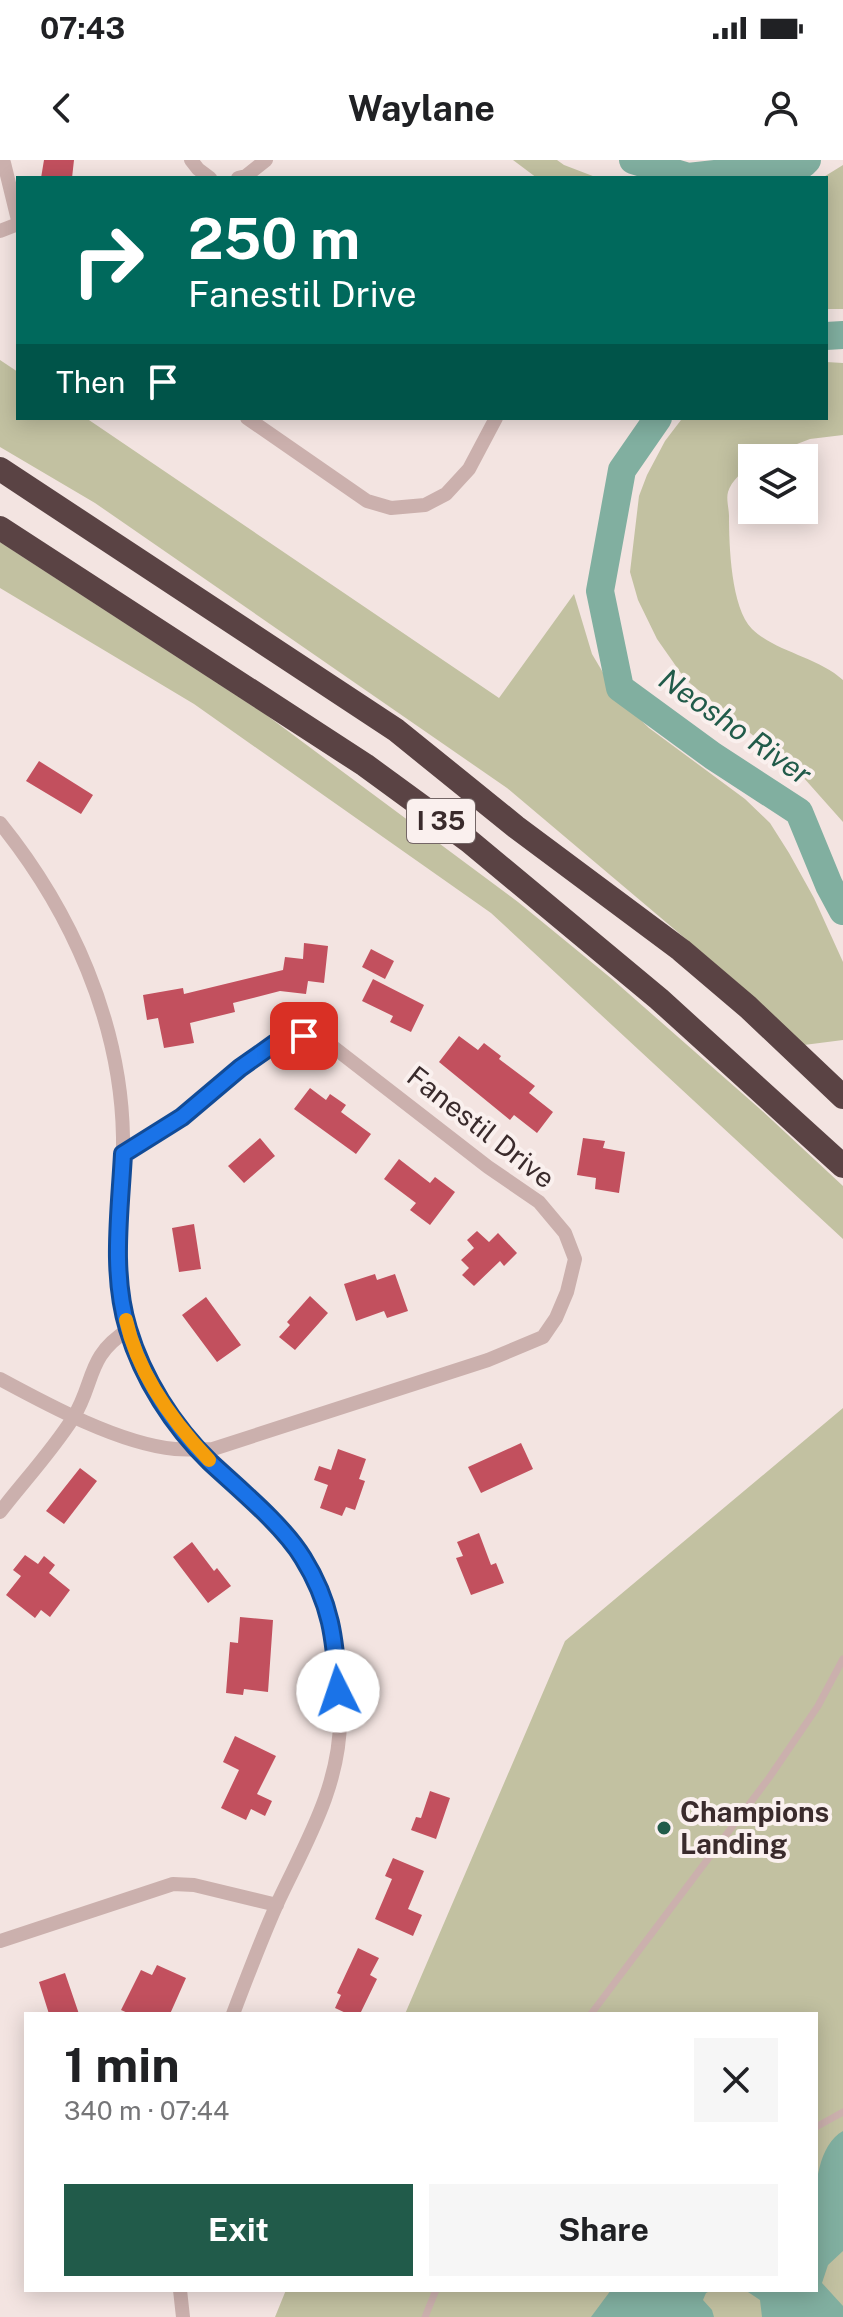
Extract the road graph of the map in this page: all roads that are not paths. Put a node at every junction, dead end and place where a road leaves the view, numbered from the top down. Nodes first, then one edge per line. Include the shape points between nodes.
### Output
1 (191, 160) edge
2 (266, 160) edge
3 (3, 162) edge
4 (208, 176) edge
5 (246, 176) edge
6 (16, 214) edge
7 (250, 420) edge
8 (494, 420) edge
9 (0, 469) edge
10 (0, 528) edge
11 (0, 823) edge
12 (843, 1097) edge
13 (123, 1154) junction
14 (843, 1166) edge
15 (128, 1330) junction
16 (0, 1379) edge
17 (74, 1416) junction
18 (199, 1449) junction
19 (0, 1512) edge
20 (843, 1659) edge
21 (277, 1905) junction
22 (0, 1941) edge
23 (234, 2012) edge
24 (593, 2012) edge
25 (843, 2112) edge
26 (818, 2126) edge
27 (180, 2292) edge
28 (435, 2292) edge
29 (183, 2317) edge
30 (425, 2317) edge

1 - 4 street
2 - 5 street
3 - 6 street
7 - 8 street via 367,501 391,508 425,505 446,494 469,469
9 - 12 highway, I 35 via 396,730 681,950
10 - 14 highway, I 35 via 365,765 469,841 659,999
11 - 13 street via 28,858 70,930 104,1013 117,1076
13 - 15 street via 117,1281
13 - 18 street, Fanestil Drive via 182,1117 274,1044 304,1036 328,1043 539,1202 565,1233 575,1259 567,1292 543,1337 473,1365 213,1449
15 - 17 street via 96,1361
15 - 18 street via 147,1377
16 - 17 street
17 - 18 street via 135,1441
17 - 19 street
18 - 21 street via 302,1556 333,1627 340,1721 334,1771 315,1828
20 - 24 lane via 769,1778
21 - 22 street via 173,1884
21 - 23 street
25 - 26 lane
27 - 29 street
28 - 30 lane

